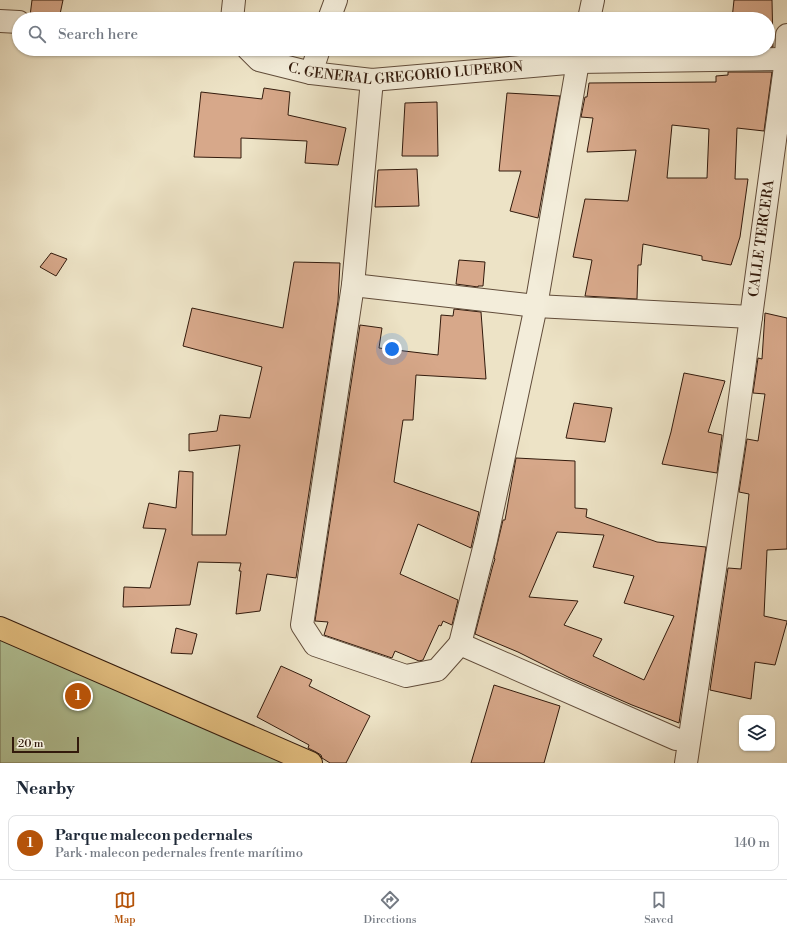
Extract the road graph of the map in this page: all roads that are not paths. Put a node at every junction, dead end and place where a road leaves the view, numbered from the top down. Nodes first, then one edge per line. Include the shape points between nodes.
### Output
1 (234, 0) edge
2 (336, 0) edge
3 (593, 0) edge
4 (233, 12) edge
5 (332, 12) edge
6 (590, 12) edge
7 (0, 20) edge
8 (12, 21) edge
9 (787, 35) edge
10 (255, 56) edge
11 (317, 56) edge
12 (580, 56) edge
13 (786, 59) edge
14 (311, 73) junction
15 (372, 80) junction
16 (353, 285) junction
17 (536, 306) junction
18 (751, 317) junction
19 (0, 628) edge
20 (460, 644) junction
21 (676, 739) dead end
22 (311, 763) edge
23 (686, 763) edge

1 - 4 street
2 - 5 street
3 - 6 street
7 - 8 street
9 - 13 street, CALLE TERCERA
10 - 14 street, C. GENERAL GREGORIO LUPERON via 259,60
11 - 14 street
12 - 13 street, C. GENERAL GREGORIO LUPERON
12 - 15 street, C. GENERAL GREGORIO LUPERON
12 - 17 street
13 - 18 street, CALLE TERCERA
14 - 15 street, C. GENERAL GREGORIO LUPERON
15 - 16 street
16 - 17 street
16 - 20 street via 302,625 315,645 406,676 437,670
17 - 18 street
17 - 20 street via 486,540
18 - 23 street, CALLE TERCERA
19 - 22 main road
20 - 21 street

